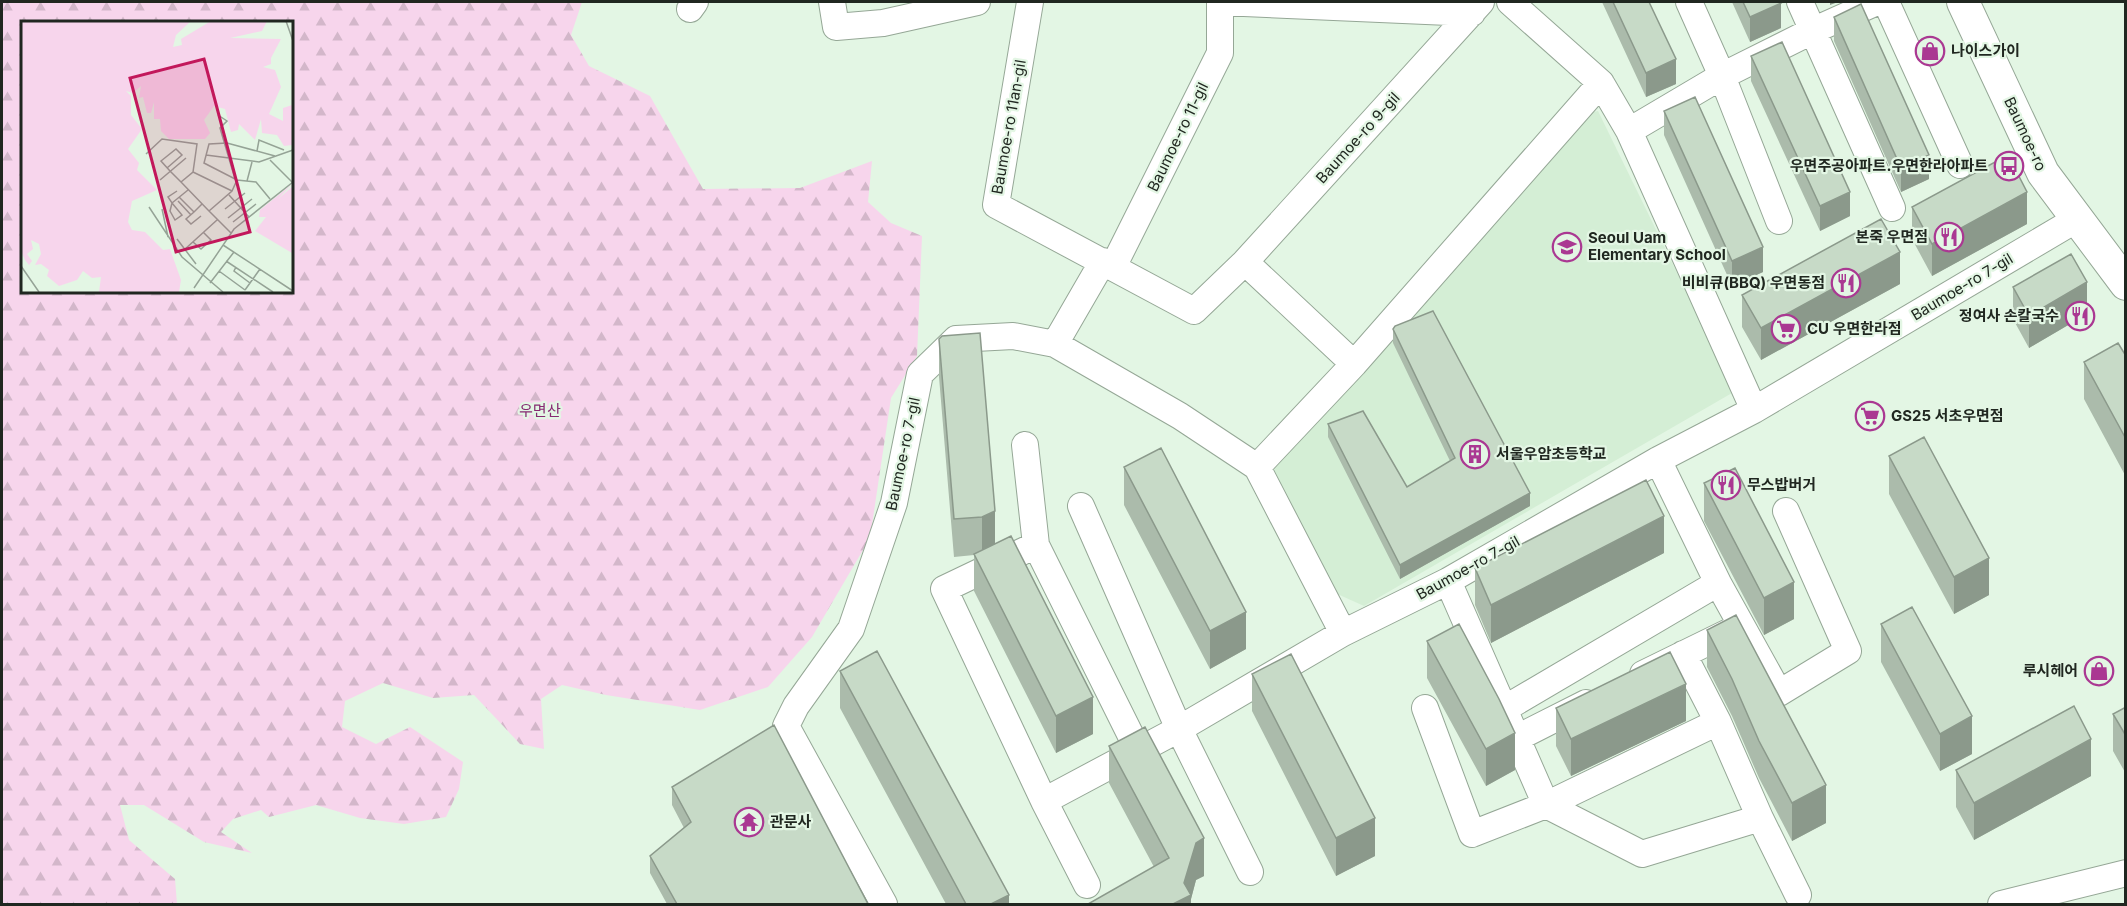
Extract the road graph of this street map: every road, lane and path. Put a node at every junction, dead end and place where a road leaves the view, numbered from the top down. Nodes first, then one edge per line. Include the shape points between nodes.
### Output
1 (832, 2) edge
2 (977, 2) edge
3 (1030, 2) edge
4 (1220, 2) edge
5 (1510, 2) edge
6 (1689, 2) edge
7 (1800, 2) edge
8 (1877, 2) edge
9 (1886, 2) edge
10 (1963, 2) edge
11 (1476, 7) edge
12 (1812, 31) junction
13 (1722, 76) junction
14 (1602, 83) junction
15 (1629, 131) junction
16 (1960, 165) dead end
17 (1892, 208) dead end
18 (2077, 219) junction
19 (1779, 221) dead end
20 (1245, 262) junction
21 (1108, 264) junction
22 (2126, 284) edge
23 (1054, 344) junction
24 (1353, 364) junction
25 (1754, 410) junction
26 (1025, 445) dead end
27 (1658, 460) junction
28 (1257, 467) junction
29 (1081, 506) dead end
30 (1786, 511) dead end
31 (1036, 544) junction
32 (1448, 581) junction
33 (1718, 583) junction
34 (1742, 625) junction
35 (1343, 633) junction
36 (1683, 654) junction
37 (1425, 708) dead end
38 (1504, 709) junction
39 (1718, 722) junction
40 (1179, 729) junction
41 (1517, 738) junction
42 (1138, 750) junction
43 (1044, 801) junction
44 (1546, 805) junction
45 (1760, 818) junction
46 (1251, 872) dead end
47 (2126, 873) edge
48 (1087, 885) dead end
49 (1798, 895) dead end
50 (884, 904) edge
51 (2001, 904) edge

1 - 2 street via 836,27 883,23
3 - 21 street, Baumoe-ro 11an-gil via 996,205
4 - 11 street, Baumoe-ro 9-gil
4 - 21 street, Baumoe-ro 11-gil via 1220,53
5 - 14 street
6 - 13 street
7 - 12 street
8 - 12 street
9 - 16 street
10 - 18 street, Baumoe-ro via 2043,173
11 - 20 street, Baumoe-ro 9-gil
12 - 13 street
12 - 17 street
13 - 15 street
13 - 19 street
14 - 15 street
14 - 24 street
15 - 25 street
18 - 22 street, Baumoe-ro
18 - 25 street, Baumoe-ro 7-gil
20 - 21 street, Baumoe-ro 9-gil via 1194,311
20 - 24 street
21 - 23 street, Baumoe-ro 11-gil
23 - 28 street, Baumoe-ro 7-gil via 1180,416
23 - 50 street, Baumoe-ro 7-gil via 1013,336 956,339 920,374 894,503 851,629 786,726
24 - 28 street
25 - 27 street, Baumoe-ro 7-gil
26 - 31 street
27 - 32 street, Baumoe-ro 7-gil
27 - 33 street
28 - 35 street, Baumoe-ro 7-gil
29 - 40 street
30 - 34 street via 1848,651 1779,693
31 - 42 street
31 - 43 street via 944,589
32 - 35 street, Baumoe-ro 7-gil
32 - 38 street
33 - 34 street
33 - 38 street
34 - 36 street
35 - 40 street
36 - 39 street
36 - 41 street
37 - 44 street via 1472,834
38 - 41 street
39 - 44 street
39 - 45 street
40 - 42 street
40 - 46 street
41 - 44 street
42 - 43 street
43 - 48 street
44 - 45 street via 1642,854
45 - 49 street
47 - 51 street

